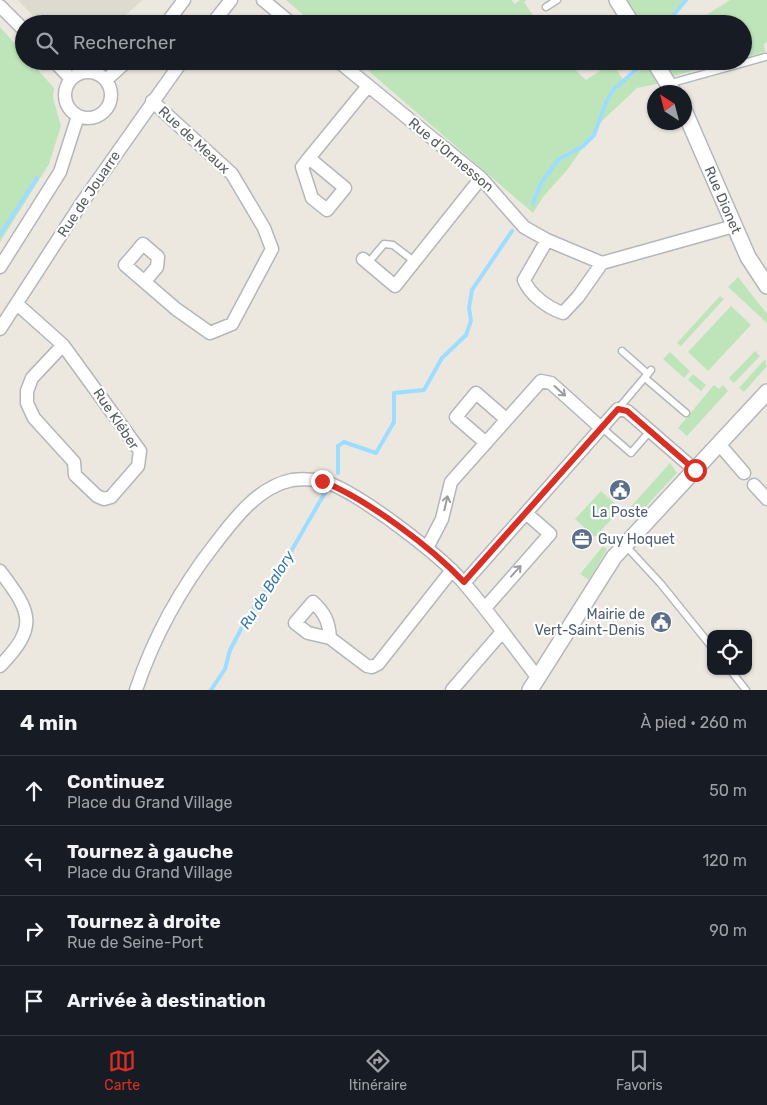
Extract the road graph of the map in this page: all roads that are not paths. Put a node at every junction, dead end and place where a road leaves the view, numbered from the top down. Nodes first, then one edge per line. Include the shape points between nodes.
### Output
1 (184, 0) edge
2 (231, 0) edge
3 (263, 0) edge
4 (557, 0) edge
5 (617, 0) edge
6 (0, 6) edge
7 (546, 7) dead end
8 (173, 15) edge
9 (219, 15) edge
10 (281, 15) edge
11 (626, 15) edge
12 (15, 21) edge
13 (765, 57) dead end
14 (752, 61) edge
15 (63, 70) edge
16 (117, 70) edge
17 (175, 70) edge
18 (349, 70) edge
19 (660, 70) edge
20 (726, 70) edge
21 (72, 79) junction
22 (106, 80) junction
23 (669, 85) edge
24 (680, 85) edge
25 (368, 86) junction
26 (152, 101) junction
27 (78, 116) junction
28 (692, 129) edge
29 (309, 158) dead end
30 (482, 178) junction
31 (734, 226) junction
32 (547, 240) junction
33 (366, 261) joint
34 (415, 262) junction
35 (602, 263) junction
36 (0, 267) edge
37 (145, 282) dead end
38 (767, 286) edge
39 (17, 304) junction
40 (0, 329) edge
41 (64, 345) junction
42 (622, 350) dead end
43 (648, 374) junction
44 (767, 392) edge
45 (618, 409) junction
46 (686, 413) dead end
47 (506, 420) junction
48 (600, 427) junction
49 (650, 431) junction
50 (486, 443) junction
51 (719, 444) junction
52 (695, 470) junction
53 (744, 473) dead end
54 (754, 485) dead end
55 (767, 499) edge
56 (526, 513) junction
57 (624, 544) junction
58 (427, 548) junction
59 (452, 570) junction
60 (0, 571) edge
61 (464, 582) junction
62 (485, 608) junction
63 (502, 632) junction
64 (330, 638) dead end
65 (707, 641) edge
66 (0, 666) edge
67 (734, 675) edge
68 (534, 684) edge
69 (136, 690) edge
70 (452, 690) edge
71 (746, 690) edge

1 - 8 street
2 - 9 street
3 - 10 street
4 - 7 lane
5 - 11 street
6 - 12 street
13 - 14 lane
15 - 21 street
16 - 22 street
17 - 26 street, Rue de Jouarre
18 - 25 street, Rue d'Ormesson
19 - 23 street
20 - 24 lane
21 - 22 street via 78,74 92,72
21 - 27 street via 67,85 65,99
22 - 27 street via 111,94 106,109 94,117
25 - 29 street
25 - 30 street, Rue d'Ormesson
26 - 37 street, Rue de Meaux via 232,174 264,228 272,249 232,324 210,333 176,310
26 - 39 street, Rue de Jouarre
27 - 36 street via 60,172
28 - 31 street, Rue Dionet
30 - 32 street, Rue d'Ormesson via 524,227
30 - 34 street
31 - 35 street
31 - 38 street, Rue Dionet via 752,265
32 - 35 street, Rue d'Ormesson
32 - 35 street via 524,280 528,289 553,310 563,313
33 - 34 lane via 384,244 393,245
33 - 34 street via 395,286
39 - 40 street, Rue de Jouarre
39 - 41 street, Rue Kléber
41 - 41 street, Rue Kléber via 140,452 138,466 111,497 104,499 75,474 74,462 30,412 27,390 32,378
42 - 43 lane
43 - 45 lane
43 - 46 lane
44 - 51 street
45 - 48 street
45 - 49 street via 627,411
47 -> 48 street via 541,381 551,383
47 - 50 street
47 - 50 street via 476,393 456,417
48 - 49 lane via 631,453
48 - 56 street
49 - 52 street
58 -> 50 street via 442,519 451,482
51 - 52 street
51 - 53 street
52 - 57 street
54 - 55 street
56 - 61 street
62 -> 56 street via 550,534
57 - 65 lane
57 - 68 street
58 - 59 street
58 - 69 street via 347,491 322,481 293,480 269,488 237,515 196,568 163,623
59 - 61 street
59 - 64 street via 378,664 367,666
60 - 66 street via 21,601 27,617 24,635
61 - 62 street
62 - 63 street
63 - 68 street
63 - 70 street
67 - 71 lane

